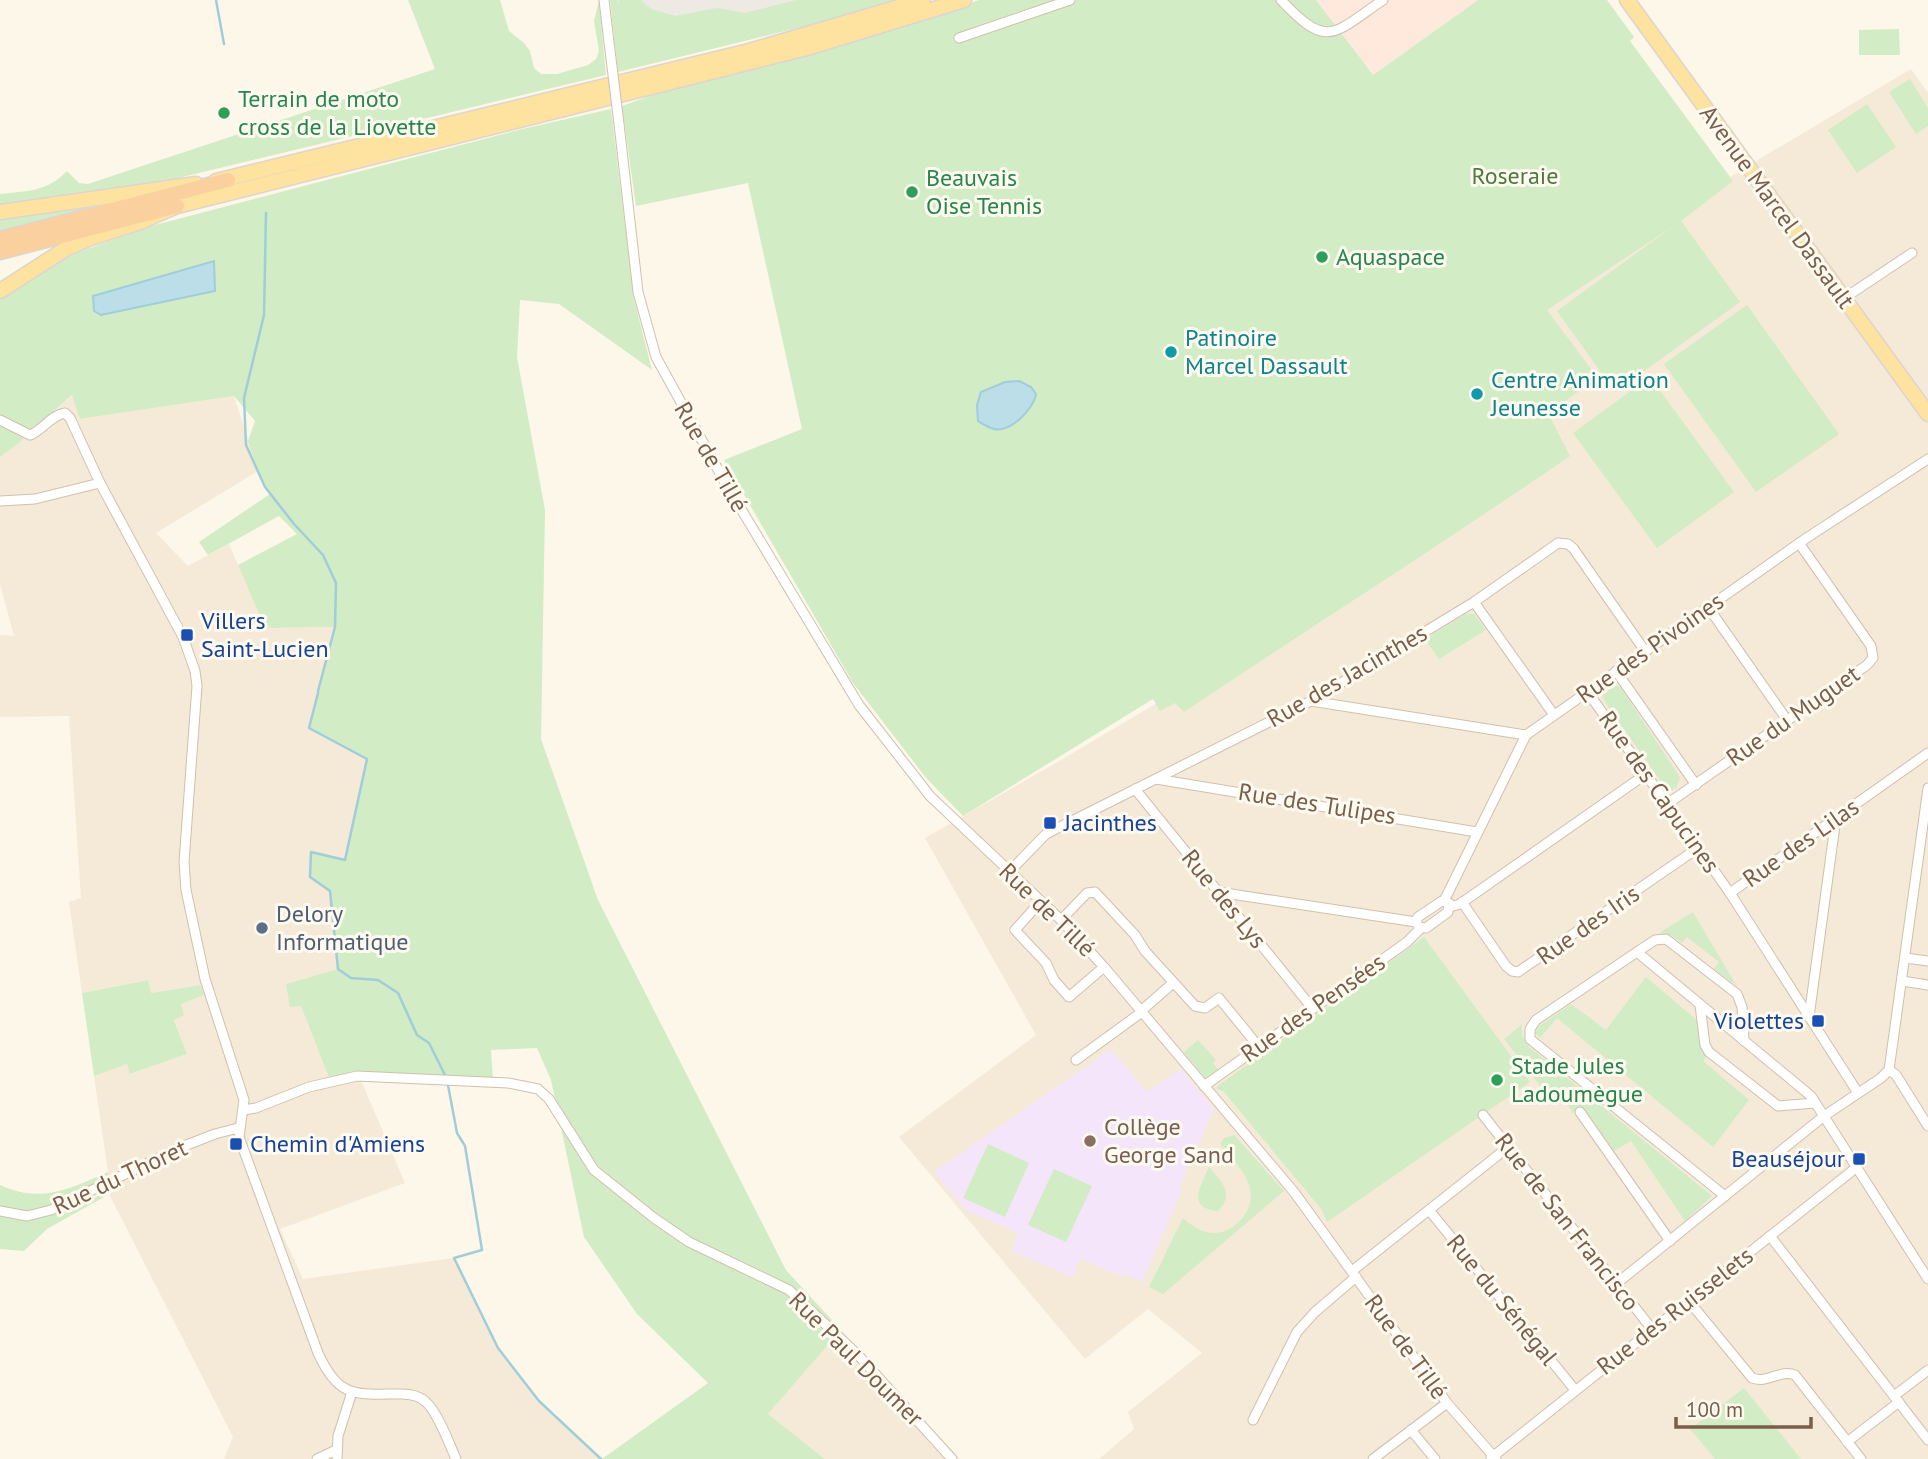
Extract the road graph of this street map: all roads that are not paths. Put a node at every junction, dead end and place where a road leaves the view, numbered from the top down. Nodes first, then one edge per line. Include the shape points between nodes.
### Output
1 (604, 0) edge
2 (923, 0) edge
3 (964, 0) edge
4 (1070, 0) edge
5 (1281, 0) edge
6 (1383, 0) edge
7 (1632, 1) edge
8 (959, 38) dead end
9 (228, 180) junction
10 (177, 206) junction
11 (0, 212) edge
12 (0, 239) edge
13 (0, 252) edge
14 (1912, 253) dead end
15 (0, 291) edge
16 (1847, 296) junction
17 (1928, 400) edge
18 (1928, 414) edge
19 (0, 420) edge
20 (1928, 459) edge
21 (100, 483) junction
22 (0, 501) edge
23 (1799, 543) junction
24 (1474, 602) junction
25 (1708, 607) junction
26 (1645, 651) junction
27 (1616, 671) junction
28 (1587, 691) junction
29 (1311, 701) junction
30 (1554, 715) junction
31 (1787, 720) junction
32 (1527, 735) junction
33 (1928, 753) edge
34 (1646, 774) junction
35 (1156, 779) junction
36 (1696, 785) junction
37 (1928, 788) edge
38 (1135, 789) junction
39 (1667, 804) junction
40 (1836, 818) junction
41 (1477, 832) junction
42 (1698, 848) junction
43 (1009, 872) junction
44 (1218, 892) junction
45 (1730, 893) junction
46 (1041, 901) junction
47 (1462, 902) junction
48 (1447, 904) junction
49 (1061, 920) junction
50 (1418, 925) junction
51 (1637, 952) junction
52 (1905, 958) junction
53 (1928, 961) edge
54 (1104, 967) junction
55 (1902, 981) junction
56 (1173, 983) junction
57 (1928, 985) edge
58 (1700, 1005) junction
59 (1313, 1009) junction
60 (1142, 1011) junction
61 (1810, 1017) junction
62 (1744, 1041) junction
63 (1259, 1047) junction
64 (1076, 1060) dead end
65 (1889, 1070) junction
66 (1204, 1086) junction
67 (1858, 1093) junction
68 (1815, 1103) junction
69 (244, 1110) junction
70 (1580, 1112) dead end
71 (1483, 1115) dead end
72 (1824, 1116) junction
73 (1928, 1126) edge
74 (238, 1128) junction
75 (1507, 1148) junction
76 (1857, 1167) junction
77 (1725, 1196) junction
78 (1430, 1210) junction
79 (0, 1211) edge
80 (1770, 1236) junction
81 (1670, 1241) junction
82 (1354, 1274) junction
83 (1928, 1279) edge
84 (1616, 1284) junction
85 (1688, 1300) junction
86 (1652, 1329) junction
87 (1928, 1370) edge
88 (1574, 1390) junction
89 (352, 1392) junction
90 (1896, 1399) junction
91 (1447, 1403) junction
92 (1253, 1420) dead end
93 (1411, 1430) junction
94 (1928, 1440) edge
95 (1847, 1441) junction
96 (337, 1455) edge
97 (1493, 1458) edge
98 (317, 1459) edge
99 (456, 1459) edge
100 (952, 1459) edge
101 (1373, 1459) edge
102 (1435, 1459) edge
103 (1861, 1459) edge

1 - 43 street, Rue de Tillé, bridge via 636,279 656,357 859,705 923,788
2 - 9 main road via 749,51
3 - 10 main road via 796,51
4 - 8 street
5 - 6 street via 1306,26 1330,32
7 - 16 main road, Avenue Marcel Dassault
9 - 11 main road
9 - 12 highway
10 - 13 highway
10 - 15 main road via 68,248
14 - 16 street
16 - 17 main road, Avenue Marcel Dassault
16 - 18 main road, Avenue Marcel Dassault
19 - 21 street via 30,435 65,413
20 - 23 street, Rue des Pivoines
21 - 22 street via 34,499
21 - 69 street via 181,633 195,671 185,882 205,979
23 - 25 street, Rue des Pivoines
23 - 31 street, Rue du Muguet via 1874,655 1867,665
24 - 26 street, Rue des Jacinthes via 1554,545 1568,544
24 - 29 street, Rue des Jacinthes
24 - 30 street
25 - 26 street, Rue des Pivoines
25 - 31 street
26 - 27 street, Rue des Pivoines
27 - 28 street, Rue des Pivoines
27 - 36 street, Rue des Capucines
28 - 30 street, Rue des Pivoines
28 - 34 street, Rue des Capucines
29 - 32 street
29 - 35 street, Rue des Jacinthes
30 - 32 street, Rue des Pivoines
31 - 36 street, Rue du Muguet
32 - 41 street, Rue des Pivoines
33 - 40 street, Rue des Lilas
34 - 39 street, Rue des Capucines
34 - 47 street, Rue des Pensées
35 - 38 street, Rue des Jacinthes
35 - 41 street, Rue des Tulipes
36 - 39 street, Rue du Muguet
37 - 52 street
38 - 43 street, Rue des Jacinthes via 1046,834
38 - 44 street, Rue des Lys
39 - 42 street, Rue des Capucines
40 - 45 street, Rue des Lilas
40 - 61 street
41 - 48 street, Rue des Pivoines
42 - 45 street, Rue des Capucines
42 - 47 street, Rue des Iris via 1518,972 1506,966
43 - 46 street, Rue de Tillé
44 - 50 street
44 - 59 street, Rue des Lys
45 - 61 street, Rue des Lilas
46 - 49 street, Rue de Tillé
46 - 54 street via 1015,930 1046,963 1069,998
47 - 48 street, Rue des Pensées
48 - 50 street, Rue des Pensées via 1446,914 1426,928
49 - 54 street, Rue de Tillé
49 - 56 street via 1087,893 1095,892
50 - 59 street, Rue des Pensées via 1407,942
51 - 58 street
51 - 62 street via 1654,940 1666,939 1730,988 1741,1003
51 - 77 street via 1536,1020 1529,1033 1532,1042
52 - 53 street
52 - 55 street
54 - 60 street, Rue de Tillé
55 - 57 street
55 - 65 street
56 - 60 street
56 - 63 street via 1197,1008 1219,998
58 - 62 street
58 - 68 street via 1709,1052 1778,1106
59 - 63 street, Rue des Pensées
60 - 64 street
60 - 66 street, Rue de Tillé
61 - 67 street, Rue des Lilas
62 - 68 street
63 - 66 street, Rue des Pensées
65 - 67 street
65 - 73 street
66 - 82 street, Rue de Tillé via 1294,1192
67 - 72 street
68 - 72 street
69 - 74 street
69 - 100 street, Rue Paul Doumer via 357,1076 508,1083 538,1089 591,1168 689,1242 789,1290 859,1356
70 - 81 street
71 - 75 street, Rue de San Francisco
72 - 76 street
72 - 77 street
74 - 79 street, Rue du Thoret via 179,1148 51,1210 27,1216
74 - 89 street via 318,1353 332,1379
75 - 78 street
75 - 84 street, Rue de San Francisco
76 - 80 street, Rue des Ruisselets
76 - 83 street
77 - 81 street
78 - 82 street
78 - 88 street, Rue du Sénégal
80 - 85 street, Rue des Ruisselets
80 - 90 street
81 - 84 street
82 - 91 street, Rue de Tillé
82 - 92 street via 1297,1332
84 - 86 street, Rue de San Francisco
85 - 86 street, Rue des Ruisselets
85 - 95 street via 1749,1376 1759,1381 1794,1375
86 - 88 street, Rue des Ruisselets
87 - 90 street
88 - 97 street, Rue des Ruisselets
89 - 96 street
89 - 99 street via 423,1399
90 - 94 street
90 - 95 street
91 - 93 street
91 - 97 street, Rue de Tillé
93 - 101 street
93 - 102 street
95 - 103 street
96 - 98 street

